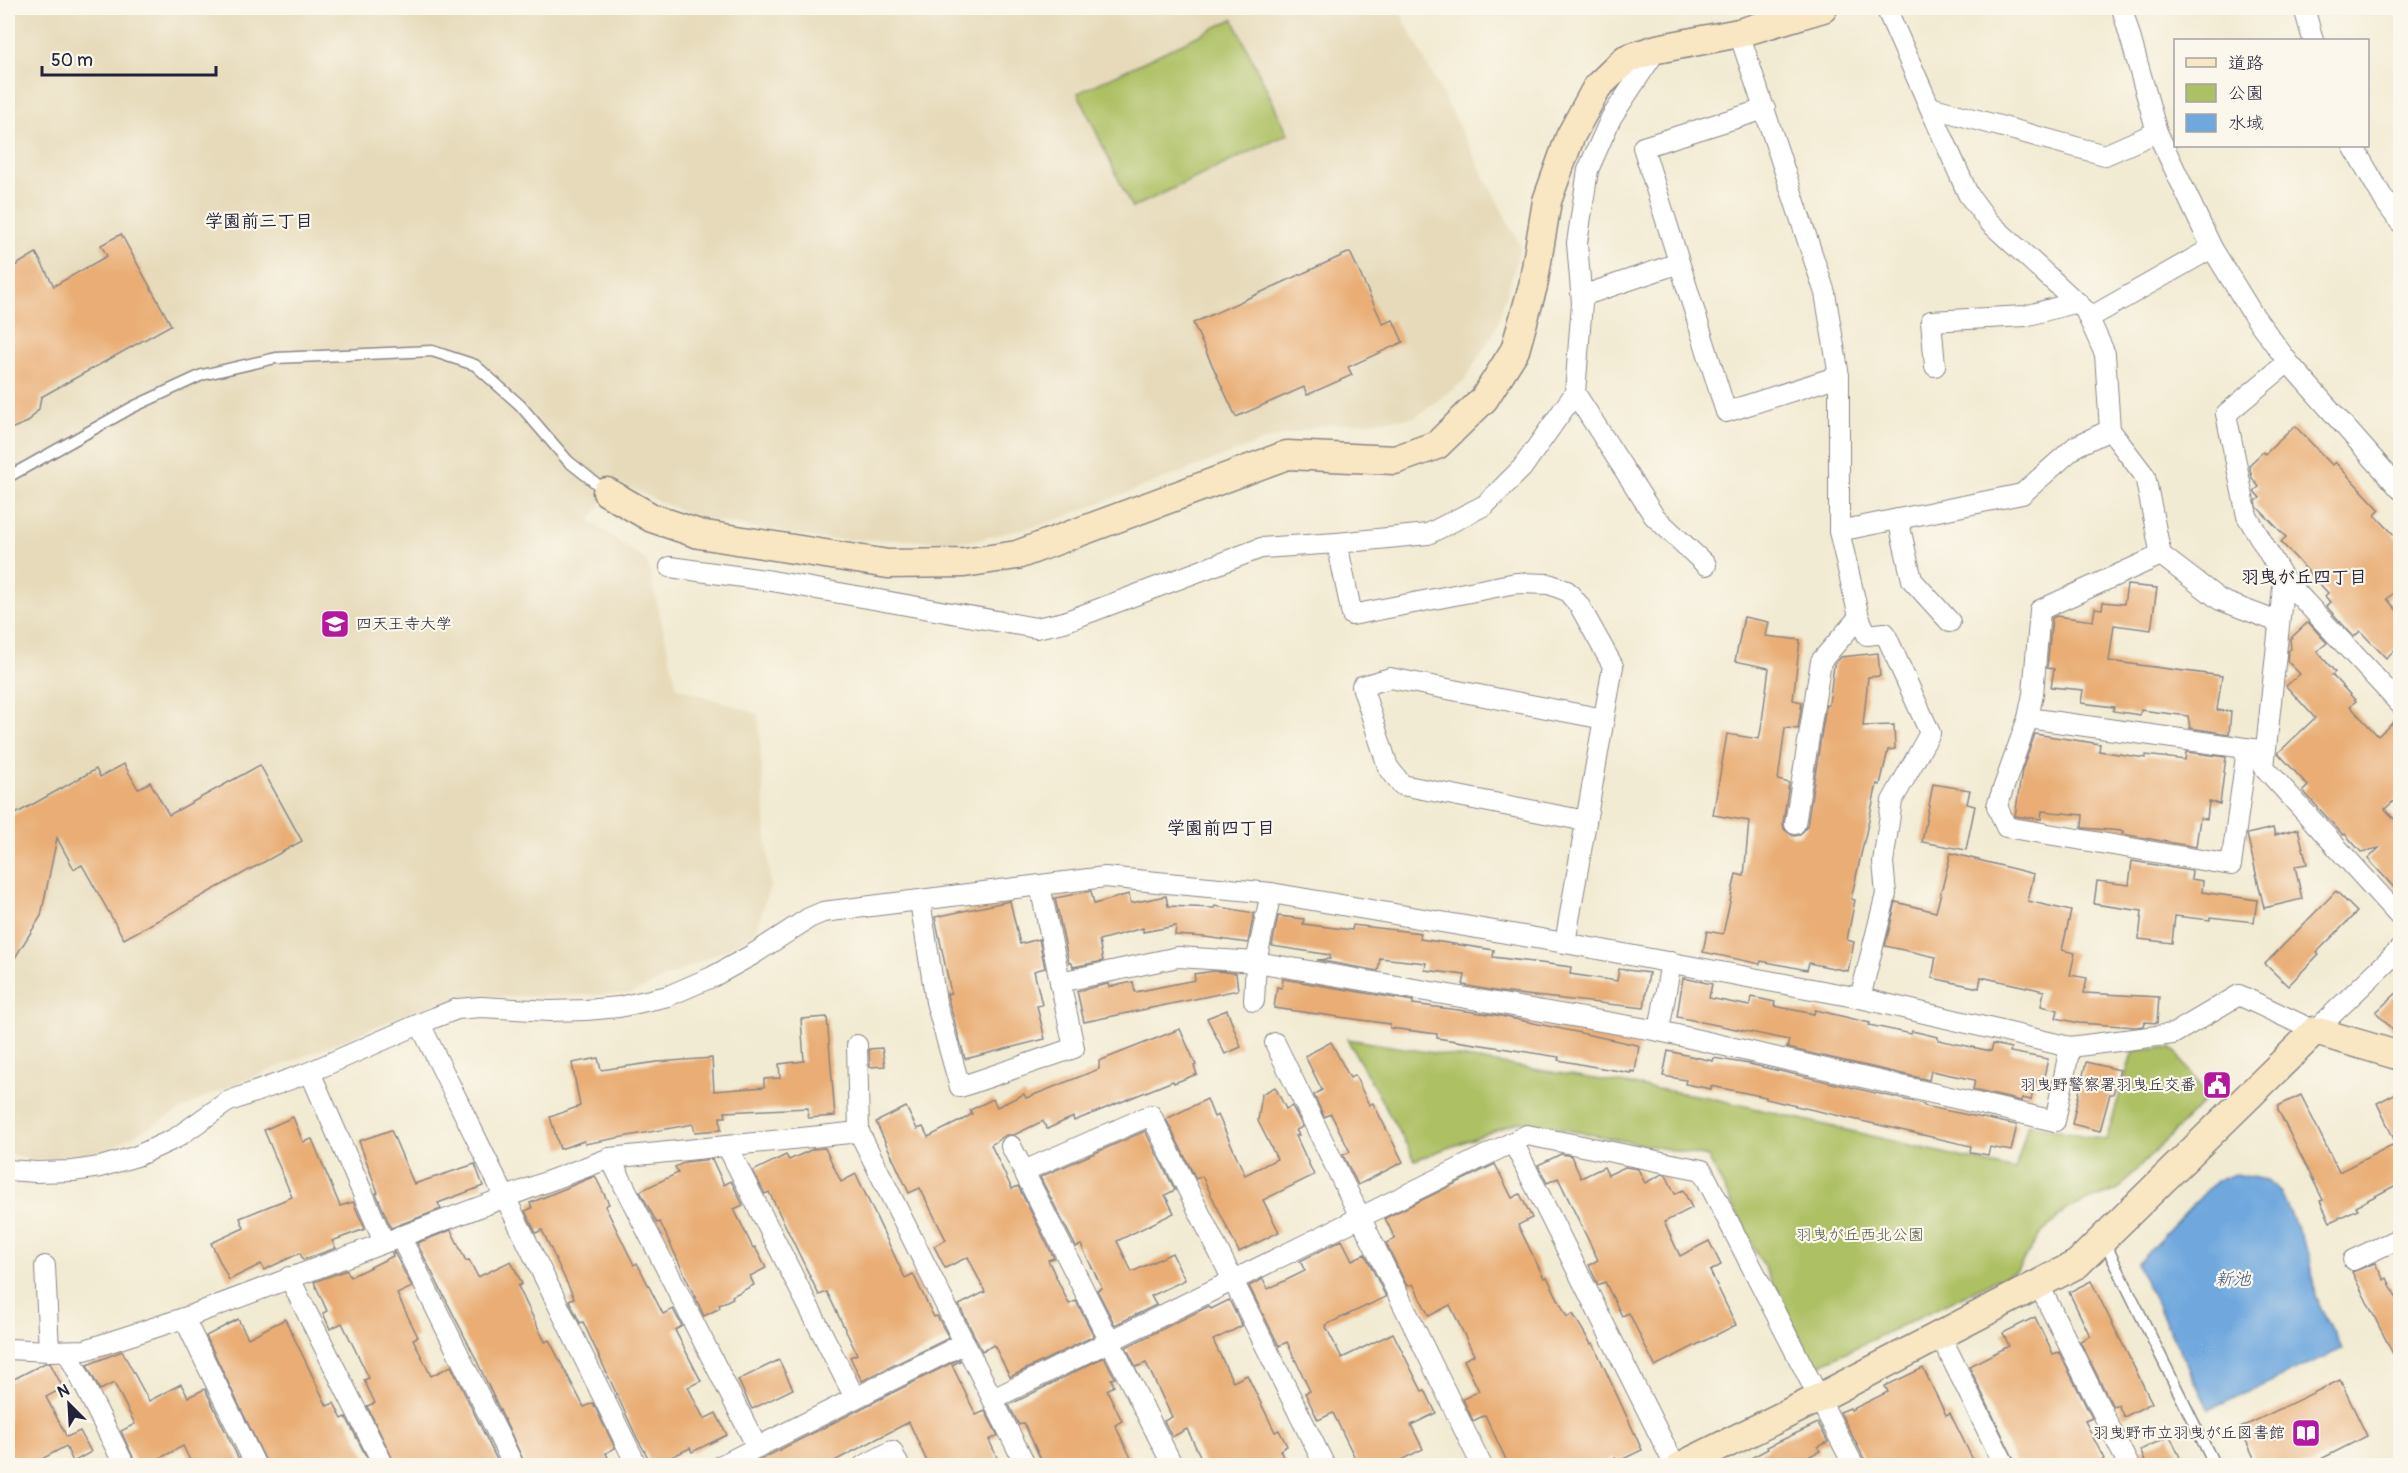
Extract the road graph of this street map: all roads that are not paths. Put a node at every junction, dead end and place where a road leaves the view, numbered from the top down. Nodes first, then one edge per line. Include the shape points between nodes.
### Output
1 (1823, 8) edge
2 (1886, 8) edge
3 (2122, 8) edge
4 (2304, 8) edge
5 (1739, 33) junction
6 (2313, 39) edge
7 (1657, 48) junction
8 (1930, 107) junction
9 (1765, 109) junction
10 (2157, 132) junction
11 (2354, 147) edge
12 (2400, 222) edge
13 (2212, 248) junction
14 (1679, 262) junction
15 (1582, 296) junction
16 (2076, 302) junction
17 (2089, 318) junction
18 (2288, 362) junction
19 (1935, 366) dead end
20 (1839, 376) junction
21 (1575, 393) junction
22 (2110, 430) junction
23 (8, 477) edge
24 (2400, 489) edge
25 (607, 492) joint
26 (1898, 519) junction
27 (1839, 531) junction
28 (1337, 543) junction
29 (2161, 555) junction
30 (1706, 565) dead end
31 (670, 567) dead end
32 (2284, 579) junction
33 (1859, 617) junction
34 (1950, 622) dead end
35 (2278, 622) junction
36 (2400, 704) edge
37 (2028, 718) junction
38 (1604, 719) junction
39 (2247, 749) junction
40 (2267, 751) junction
41 (1586, 821) junction
42 (1795, 824) dead end
43 (1040, 886) junction
44 (1271, 893) junction
45 (920, 901) junction
46 (2400, 917) edge
47 (1565, 943) junction
48 (2400, 949) edge
49 (1256, 962) junction
50 (1671, 962) junction
51 (1060, 982) junction
52 (1860, 998) junction
53 (1254, 1001) dead end
54 (420, 1024) junction
55 (1659, 1031) junction
56 (2315, 1031) junction
57 (1275, 1042) dead end
58 (856, 1045) dead end
59 (2070, 1047) junction
60 (2400, 1056) edge
61 (310, 1072) junction
62 (859, 1132) junction
63 (1513, 1142) junction
64 (727, 1146) junction
65 (1011, 1146) dead end
66 (610, 1158) junction
67 (8, 1170) edge
68 (1024, 1171) junction
69 (504, 1197) junction
70 (1359, 1217) junction
71 (2103, 1238) junction
72 (392, 1239) junction
73 (2398, 1244) edge
74 (2353, 1260) dead end
75 (45, 1266) dead end
76 (289, 1277) junction
77 (1232, 1280) junction
78 (2039, 1285) junction
79 (184, 1318) junction
80 (1940, 1335) junction
81 (1110, 1341) junction
82 (965, 1343) junction
83 (8, 1349) edge
84 (58, 1351) junction
85 (855, 1398) junction
86 (1819, 1398) junction
87 (993, 1399) junction
88 (757, 1447) junction
89 (125, 1466) edge
90 (256, 1466) edge
91 (384, 1466) edge
92 (514, 1466) edge
93 (637, 1466) edge
94 (720, 1466) edge
95 (863, 1466) edge
96 (899, 1466) edge
97 (1026, 1466) edge
98 (1173, 1466) edge
99 (1325, 1466) edge
100 (1482, 1466) edge
101 (1675, 1466) edge
102 (1681, 1466) edge
103 (1854, 1466) edge
104 (2005, 1466) edge
105 (2129, 1466) edge
106 (2215, 1466) edge

1 - 5 street
2 - 8 street
3 - 10 street
4 - 6 street
5 - 7 street
5 - 9 street
7 - 15 street via 1611,118 1588,170 1577,243
7 - 25 street via 1626,59 1597,87 1570,137 1547,201 1533,286 1515,350 1484,399 1437,445 1395,460 1287,455 1017,555 964,563 888,564 699,534 652,518
8 - 10 street via 2104,155
8 - 16 street via 1968,194 1988,221
9 - 14 street via 1643,147
9 - 20 street via 1825,293
10 - 13 street
11 - 12 street
13 - 17 street
13 - 18 street
14 - 15 street
14 - 20 street via 1726,412
15 - 21 street
16 - 17 street
16 - 19 street via 2025,316 1930,321
17 - 22 street via 2105,354
18 - 24 street
18 - 32 street via 2226,414 2247,516
20 - 27 street
21 - 28 street via 1522,468 1485,505 1428,534
21 - 30 street via 1654,516
22 - 26 street via 2076,446 2022,494
22 - 29 street via 2145,476
23 - 25 lane via 133,407 202,375 276,358 432,351 475,365 520,405 568,461
26 - 27 street
26 - 34 street via 1912,580
27 - 33 street
28 - 31 street via 1261,548 1064,622 1036,628
28 - 38 street via 1352,615 1516,583 1549,584 1568,591 1613,666
29 - 35 street via 2220,600
29 - 37 street via 2040,610
32 - 35 street
32 - 36 street
33 - 42 street via 1821,661
33 - 52 street via 1867,635 1886,633 1930,733 1892,801 1883,862 1886,894
35 - 40 street
37 - 39 street
37 - 39 street via 1997,806 2006,827 2231,865
38 - 41 street
38 - 41 street via 1390,678 1362,686 1388,767 1402,785
39 - 40 street
40 - 46 street via 2264,767
41 - 47 street
43 - 44 street via 1105,877
43 - 45 street
43 - 51 street
44 - 47 street
44 - 49 street
45 - 51 street via 936,1002 960,1087 1074,1048
45 - 54 street via 823,912 712,977 668,996 586,1010 481,1007 457,1010
47 - 50 street
48 - 56 street
49 - 51 street via 1178,957
49 - 53 street
49 - 55 street
50 - 52 street
50 - 55 street
52 - 59 street
54 - 61 street
54 - 69 street
55 - 59 street via 2055,1121
56 - 59 street via 2239,995 2173,1034
56 - 60 street
56 - 71 street
57 - 70 street
58 - 62 street
61 - 67 street via 227,1102 176,1138 137,1156 73,1171
61 - 72 street
62 - 64 street
62 - 82 street
63 - 70 street
63 - 86 street via 1527,1135 1702,1170
63 - 101 street
64 - 66 street
64 - 85 street
65 - 68 street
66 - 69 street
66 - 88 street
68 - 77 street via 1151,1115
68 - 81 street
69 - 72 street
69 - 93 street
70 - 77 street
70 - 100 street
71 - 78 street via 2077,1264
71 - 106 lane
72 - 76 street
72 - 92 street
73 - 74 street
75 - 84 street
76 - 79 street
76 - 91 street
77 - 81 street
77 - 99 street
78 - 80 street
78 - 105 street
79 - 84 street via 85,1350
79 - 90 street
80 - 86 street
80 - 104 street
81 - 87 street
81 - 98 street
82 - 85 street
82 - 87 street
83 - 84 street
84 - 89 street
85 - 88 street
86 - 102 street
86 - 103 street
87 - 97 street
88 - 94 street
95 - 96 street via 892,1450

